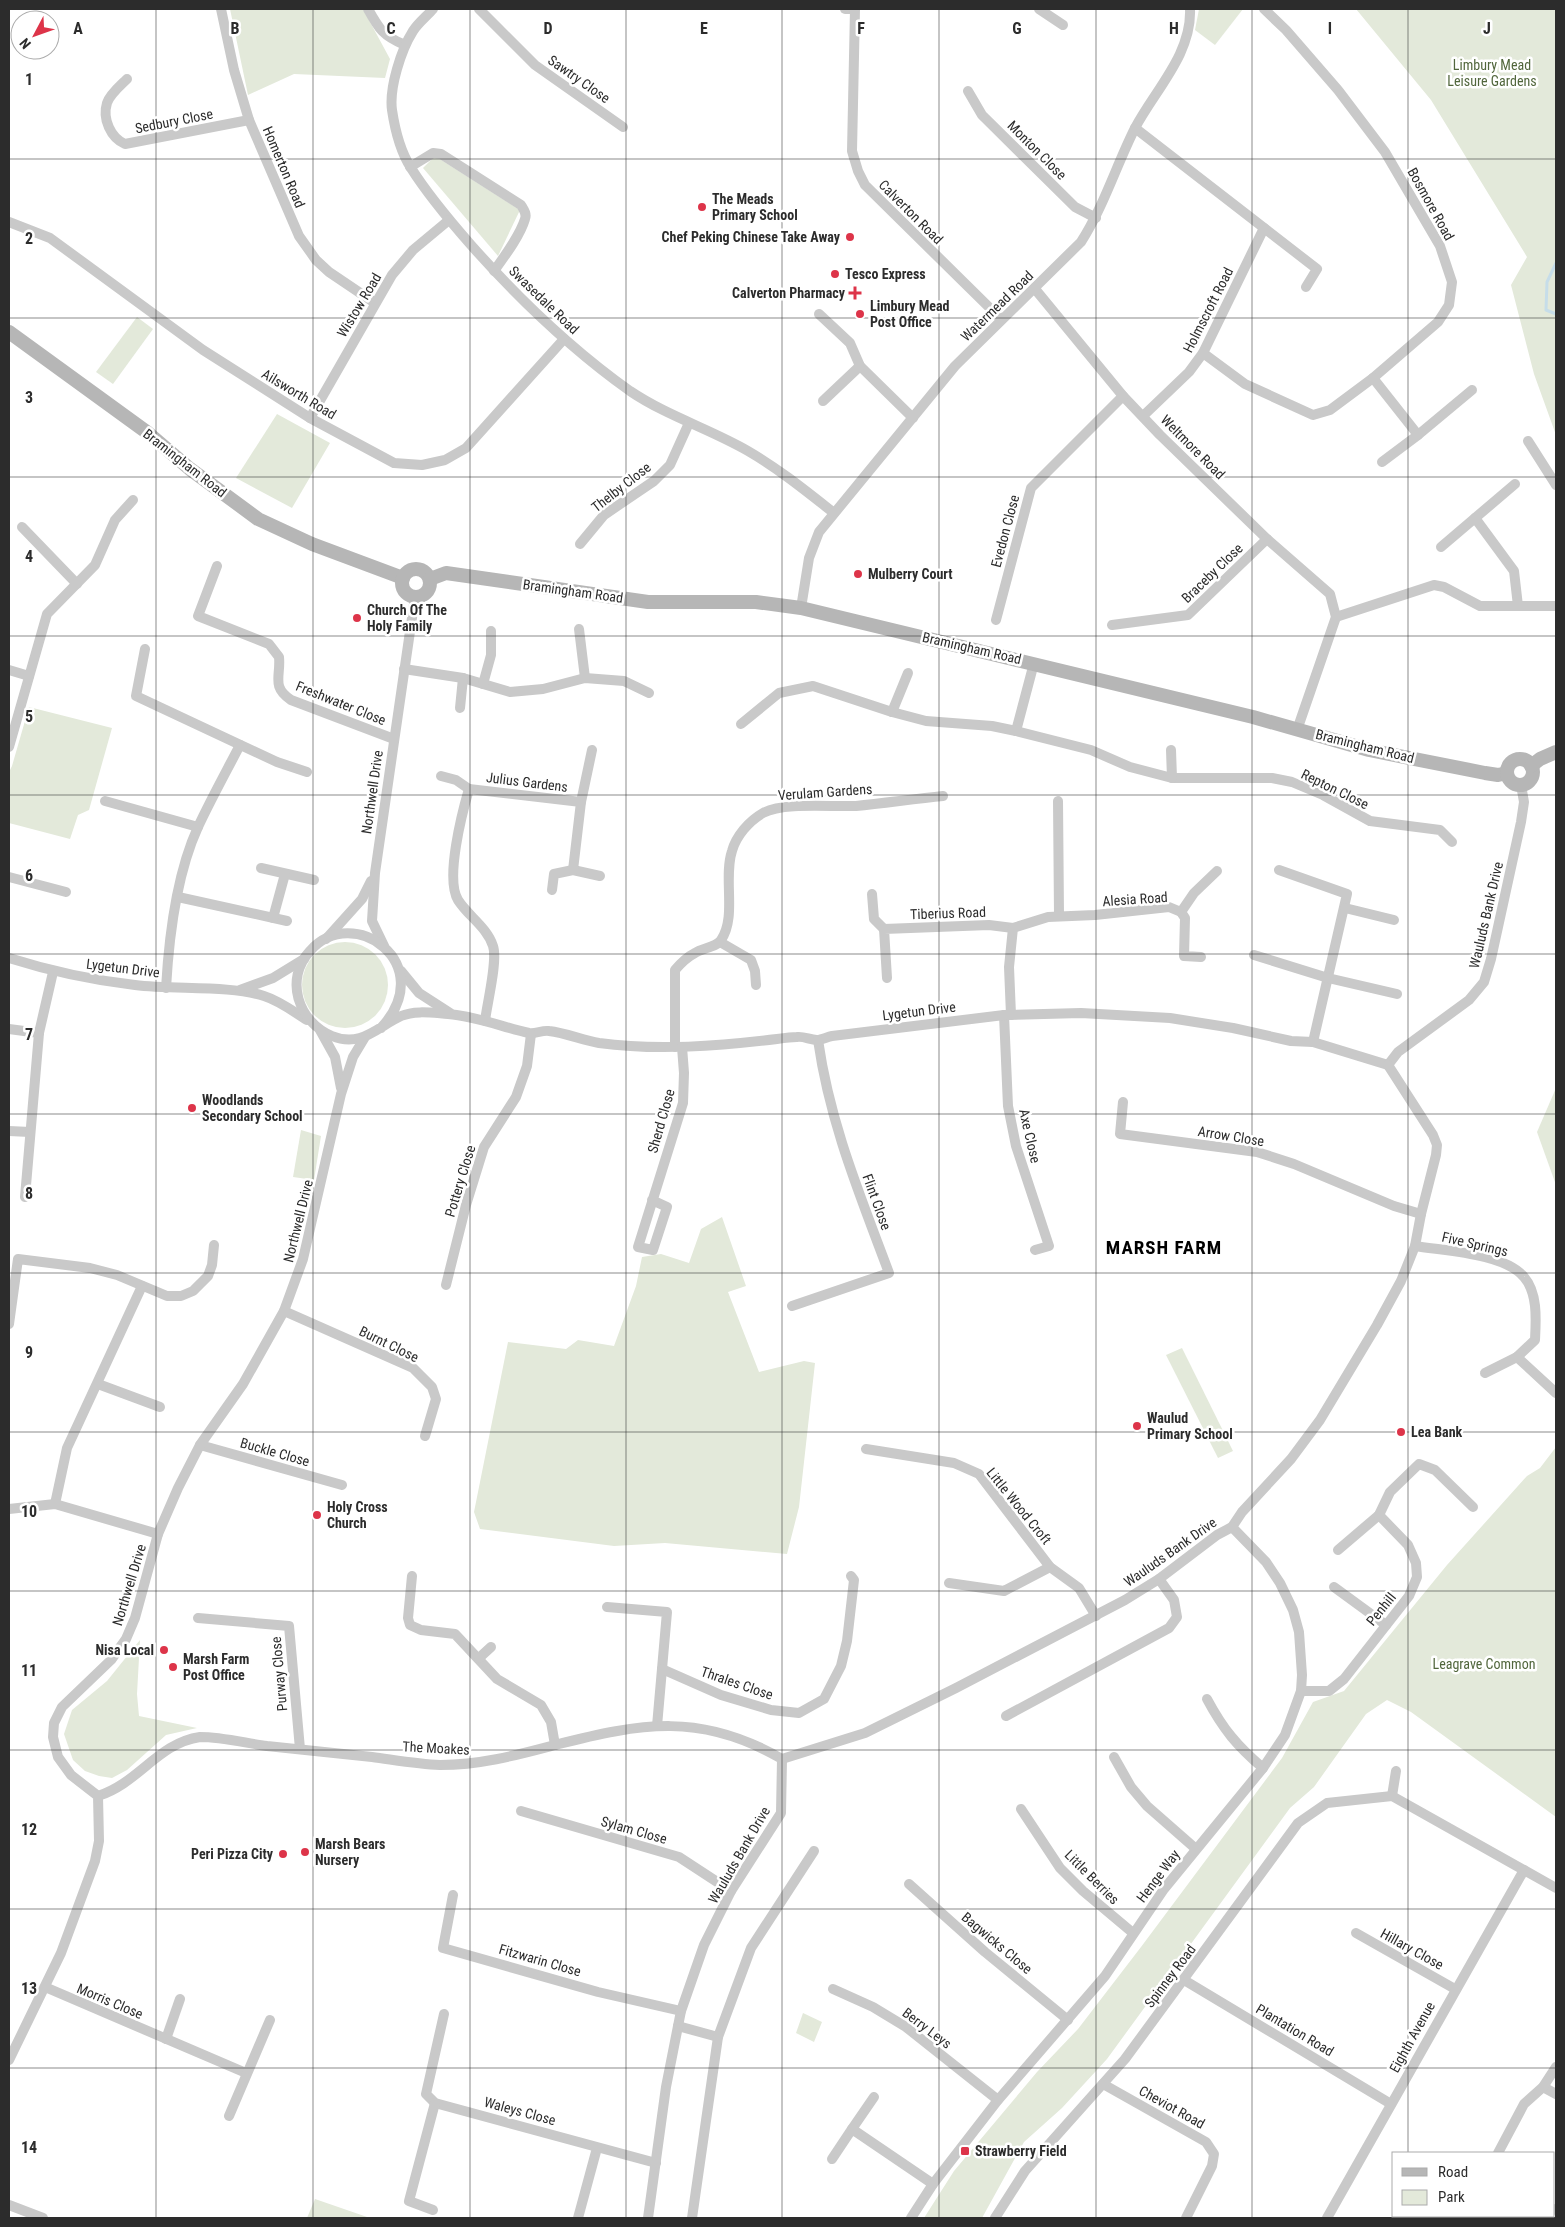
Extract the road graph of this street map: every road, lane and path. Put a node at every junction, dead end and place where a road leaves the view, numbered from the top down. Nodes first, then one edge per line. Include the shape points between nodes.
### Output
1 (221, 9) edge
2 (368, 9) edge
3 (434, 9) edge
4 (479, 9) edge
5 (851, 9) edge
6 (1039, 9) edge
7 (1190, 9) edge
8 (1264, 9) edge
9 (1063, 25) dead end
10 (404, 46) junction
11 (127, 79) dead end
12 (968, 91) dead end
13 (249, 120) junction
14 (623, 127) dead end
15 (1135, 128) junction
16 (410, 167) junction
17 (1096, 218) junction
18 (449, 220) junction
19 (9, 222) edge
20 (1264, 228) junction
21 (494, 271) junction
22 (1306, 287) dead end
23 (1035, 289) junction
24 (375, 303) junction
25 (819, 314) dead end
26 (1001, 319) junction
27 (9, 332) edge
28 (564, 339) junction
29 (1204, 354) junction
30 (860, 366) junction
31 (1373, 378) junction
32 (1472, 390) dead end
33 (1123, 396) junction
34 (823, 401) dead end
35 (1143, 416) junction
36 (310, 418) junction
37 (913, 418) junction
38 (688, 422) junction
39 (1418, 435) junction
40 (1528, 441) dead end
41 (1382, 462) dead end
42 (1514, 484) dead end
43 (1556, 485) edge
44 (133, 500) dead end
45 (834, 513) junction
46 (1474, 518) junction
47 (22, 527) dead end
48 (1267, 539) junction
49 (580, 544) dead end
50 (1441, 547) dead end
51 (217, 566) dead end
52 (403, 578) junction
53 (430, 579) junction
54 (77, 584) junction
55 (415, 597) junction
56 (1518, 606) junction
57 (1556, 606) edge
58 (801, 608) junction
59 (1336, 617) junction
60 (996, 620) dead end
61 (1112, 625) dead end
62 (579, 629) dead end
63 (491, 631) dead end
64 (146, 649) dead end
65 (1034, 663) junction
66 (404, 669) junction
67 (9, 670) edge
68 (908, 673) dead end
69 (29, 676) junction
70 (463, 678) junction
71 (585, 678) junction
72 (483, 684) junction
73 (649, 693) dead end
74 (460, 708) dead end
75 (892, 712) junction
76 (741, 724) dead end
77 (1016, 730) junction
78 (1297, 730) junction
79 (394, 739) junction
80 (240, 744) junction
81 (9, 747) edge
82 (592, 750) dead end
83 (1171, 750) dead end
84 (1556, 752) edge
85 (1531, 766) junction
86 (307, 772) dead end
87 (1507, 773) junction
88 (441, 776) dead end
89 (1172, 778) junction
90 (1521, 785) junction
91 (469, 789) junction
92 (943, 796) dead end
93 (105, 801) dead end
94 (1058, 801) dead end
95 (581, 802) junction
96 (198, 827) junction
97 (1452, 842) dead end
98 (261, 868) dead end
99 (573, 870) junction
100 (1279, 870) dead end
101 (1217, 871) dead end
102 (375, 873) junction
103 (285, 874) junction
104 (600, 876) dead end
105 (9, 877) edge
106 (314, 880) dead end
107 (552, 890) dead end
108 (66, 892) dead end
109 (872, 894) dead end
110 (178, 897) junction
111 (1345, 908) junction
112 (1180, 912) junction
113 (1059, 915) junction
114 (273, 918) junction
115 (1394, 920) dead end
116 (287, 921) dead end
117 (1013, 928) junction
118 (884, 929) junction
119 (326, 939) junction
120 (720, 942) junction
121 (384, 947) junction
122 (1254, 955) dead end
123 (1201, 957) dead end
124 (9, 958) edge
125 (304, 959) junction
126 (396, 964) junction
127 (52, 972) junction
128 (887, 978) dead end
129 (1328, 978) junction
130 (756, 985) dead end
131 (166, 988) junction
132 (237, 991) junction
133 (1397, 994) dead end
134 (454, 1015) junction
135 (1008, 1015) junction
136 (485, 1021) junction
137 (310, 1022) junction
138 (381, 1028) junction
139 (9, 1029) edge
140 (320, 1030) junction
141 (40, 1033) junction
142 (531, 1034) junction
143 (365, 1037) junction
144 (818, 1040) junction
145 (1313, 1042) junction
146 (679, 1047) junction
147 (1388, 1065) junction
148 (341, 1094) junction
149 (1123, 1102) dead end
150 (9, 1131) edge
151 (30, 1132) junction
152 (25, 1198) dead end
153 (652, 1200) junction
154 (1421, 1214) junction
155 (214, 1245) dead end
156 (1415, 1246) junction
157 (1035, 1250) dead end
158 (446, 1285) dead end
159 (142, 1286) junction
160 (792, 1306) dead end
161 (284, 1311) junction
162 (9, 1324) edge
163 (1517, 1358) junction
164 (1485, 1372) dead end
165 (98, 1384) junction
166 (1556, 1393) edge
167 (160, 1407) dead end
168 (425, 1436) dead end
169 (200, 1445) junction
170 (866, 1449) dead end
171 (342, 1485) dead end
172 (55, 1504) junction
173 (1472, 1507) dead end
174 (9, 1509) edge
175 (1379, 1515) junction
176 (1232, 1526) junction
177 (158, 1534) junction
178 (1338, 1550) dead end
179 (1050, 1567) junction
180 (412, 1576) dead end
181 (851, 1576) dead end
182 (1159, 1579) junction
183 (949, 1583) dead end
184 (1334, 1587) dead end
185 (607, 1607) dead end
186 (1096, 1616) junction
187 (198, 1618) dead end
188 (1386, 1625) junction
189 (491, 1647) dead end
190 (479, 1658) junction
191 (662, 1669) junction
192 (1301, 1691) junction
193 (1206, 1699) dead end
194 (1006, 1716) dead end
195 (657, 1726) junction
196 (555, 1745) junction
197 (300, 1750) junction
198 (1114, 1758) dead end
199 (782, 1759) junction
200 (1263, 1768) junction
201 (1396, 1771) dead end
202 (98, 1796) junction
203 (1392, 1796) junction
204 (1022, 1809) dead end
205 (521, 1811) dead end
206 (1196, 1850) junction
207 (814, 1851) dead end
208 (1524, 1870) junction
209 (909, 1884) dead end
210 (1556, 1888) edge
211 (731, 1891) junction
212 (453, 1895) dead end
213 (1356, 1932) dead end
214 (1133, 1933) junction
215 (1184, 1980) junction
216 (45, 1988) junction
217 (833, 1989) dead end
218 (1455, 1989) junction
219 (180, 1999) dead end
220 (681, 2011) junction
221 (444, 2014) dead end
222 (270, 2020) dead end
223 (1068, 2020) junction
224 (678, 2026) junction
225 (718, 2037) junction
226 (166, 2039) junction
227 (9, 2060) edge
228 (1556, 2067) edge
229 (246, 2073) junction
230 (1102, 2084) junction
231 (1543, 2087) junction
232 (1556, 2094) edge
233 (874, 2097) dead end
234 (998, 2100) junction
235 (435, 2103) junction
236 (1391, 2104) junction
237 (229, 2116) dead end
238 (852, 2128) junction
239 (597, 2148) junction
240 (1499, 2152) edge
241 (832, 2159) dead end
242 (656, 2163) junction
243 (933, 2184) junction
244 (9, 2205) edge
245 (433, 2210) dead end
246 (1331, 2217) edge
247 (43, 2218) edge
248 (578, 2218) edge
249 (648, 2218) edge
250 (692, 2218) edge
251 (911, 2218) edge
252 (994, 2218) edge
253 (1186, 2218) edge

1 - 13 street, Homerton Road
2 - 10 street via 380,31
3 - 10 street, Swasedale Road via 414,29
4 - 14 street, Sawtry Close via 535,65
5 - 26 street, Calverton Road via 852,151 858,171 865,185
6 - 9 street
7 - 15 street, Watermead Road via 1187,40
8 - 31 street, Bosmore Road via 1338,90 1385,152 1440,246 1452,282 1449,305 1438,322
10 - 16 street, Swasedale Road via 392,108 398,139
11 - 13 street, Sedbury Close via 111,96 106,113 112,135 125,144
12 - 17 street, Monton Close via 982,115 1075,208
13 - 24 street, Homerton Road via 305,246 329,272
15 - 17 street, Watermead Road
15 - 20 street
16 - 18 street, Swasedale Road
16 - 21 street via 433,153 441,154 521,205 525,219
17 - 23 street, Watermead Road via 1081,242
18 - 21 street, Swasedale Road
18 - 24 street, Wistow Road via 413,250
19 - 36 street, Ailsworth Road via 50,238 203,350
20 - 22 street via 1317,269
20 - 29 street, Holmscroft Road
21 - 28 street, Swasedale Road
23 - 26 street, Watermead Road
23 - 33 street, Weltmore Road
24 - 36 street, Wistow Road
25 - 30 street via 850,343
26 - 37 street, Watermead Road via 955,366
27 - 52 street, Bramingham Road via 148,433 258,520
28 - 36 street, Ailsworth Road via 466,448 446,460 422,465 394,462
28 - 38 street, Swasedale Road via 631,392
29 - 31 street, Bosmore Road via 1244,384 1313,415 1330,410
29 - 35 street, Holmscroft Road
30 - 34 street
30 - 37 street
31 - 39 street
32 - 39 street
33 - 35 street, Weltmore Road
33 - 60 street, Evedon Close via 1031,488
35 - 48 street, Weltmore Road
37 - 45 street, Watermead Road
38 - 45 street, Swasedale Road via 753,454
38 - 49 street, Thelby Close via 670,465 654,481 604,515
39 - 41 street
40 - 43 street
42 - 46 street
44 - 54 street via 115,520 95,565
45 - 58 street, Watermead Road via 819,532 809,558
46 - 50 street
46 - 56 street via 1514,571
47 - 54 street
48 - 59 street, Weltmore Road via 1330,594
48 - 61 street, Braceby Close via 1188,615
51 - 79 street, Freshwater Close via 198,616 275,649 280,664 277,680 284,695 291,700
52 - 53 street via 408,571 416,569 425,572
52 - 55 street via 404,591
53 - 55 street via 427,592
53 - 58 street, Bramingham Road via 446,573 648,602 756,602
54 - 69 street via 47,614
55 - 66 street, Northwell Drive
56 - 57 street
56 - 59 street via 1475,605 1444,587 1434,585
58 - 65 street, Bramingham Road
59 - 78 street
62 - 71 street
63 - 72 street via 491,655
64 - 80 street via 136,696
65 - 77 street
65 - 78 street, Bramingham Road
66 - 70 street
66 - 79 street, Northwell Drive
67 - 69 street
68 - 75 street
69 - 81 street
70 - 72 street
70 - 74 street
71 - 72 street via 543,689 510,692
71 - 73 street via 624,681
75 - 76 street, Repton Close via 813,686 779,693
75 - 77 street, Repton Close via 926,721
77 - 89 street, Repton Close via 1091,750 1130,767
78 - 87 street, Bramingham Road via 1369,750 1492,774
79 - 102 street, Northwell Drive
80 - 86 street
80 - 96 street
82 - 95 street, Julius Gardens
83 - 89 street
84 - 85 street
85 - 87 street via 1525,760 1516,760
85 - 90 street via 1532,778
87 - 90 street via 1510,781
88 - 91 street, Julius Gardens via 456,780
89 - 97 street, Repton Close via 1272,778 1292,782 1370,821 1440,830
90 - 147 street, Wauluds Bank Drive via 1524,802 1521,822 1484,982 1470,1000 1398,1052
91 - 95 street, Julius Gardens
91 - 136 street, Julius Gardens via 461,816 452,880 457,899 493,946 495,956
92 - 120 street, Verulam Gardens via 858,806 779,808 763,813 740,835 732,849 727,929
93 - 96 street
94 - 113 street
95 - 99 street, Julius Gardens
96 - 110 street
98 - 103 street
99 - 104 street
99 - 107 street via 554,874
100 - 111 street via 1347,894
101 - 112 street
102 - 119 street via 362,899
102 - 121 street via 372,921
103 - 106 street
103 - 114 street
105 - 108 street
109 - 118 street via 874,920
110 - 114 street
110 - 131 street
111 - 115 street
111 - 129 street
112 - 113 street, Alesia Road via 1169,907 1095,915
112 - 123 street, Alesia Road via 1185,918 1184,956
113 - 117 street, Alesia Road
114 - 116 street
117 - 118 street, Tiberius Road via 989,925
117 - 135 street
118 - 128 street
119 - 121 street, Lygetun Drive via 356,934 371,938
119 - 125 street, Lygetun Drive
120 - 130 street via 751,960
120 - 146 street via 695,952 675,970
121 - 126 street, Lygetun Drive
122 - 129 street
124 - 127 street, Lygetun Drive
125 - 132 street via 273,978
125 - 137 street, Lygetun Drive via 297,974 296,992
126 - 134 street, Lygetun Drive via 419,993
126 - 138 street, Lygetun Drive via 401,981 400,999 393,1015
127 - 131 street, Lygetun Drive
127 - 141 street
129 - 133 street
129 - 145 street
131 - 132 street, Lygetun Drive
132 - 137 street via 265,996
134 - 136 street, Lygetun Drive
134 - 138 street, Lygetun Drive via 417,1012
135 - 144 street, Lygetun Drive
135 - 145 street, Lygetun Drive via 1081,1013 1170,1018 1298,1043
135 - 157 street, Axe Close via 1008,1106 1016,1146 1049,1246
136 - 142 street, Lygetun Drive
137 - 140 street, Lygetun Drive
138 - 143 street, Lygetun Drive
139 - 141 street
140 - 143 street, Lygetun Drive via 334,1037
140 - 148 street, Northwell Drive via 336,1057
141 - 151 street
142 - 146 street, Lygetun Drive via 547,1031 600,1043
142 - 158 street, Pottery Close via 527,1066 516,1097 484,1147
143 - 148 street, Northwell Drive via 353,1058
144 - 146 street, Lygetun Drive via 798,1036 730,1045
144 - 160 street, Flint Close via 837,1134 889,1273
145 - 147 street, Lygetun Drive
146 - 153 street, Sherd Close via 685,1088 683,1103
147 - 154 street, Wauluds Bank Drive via 1437,1145
148 - 161 street, Northwell Drive via 304,1259
149 - 154 street, Arrow Close via 1120,1134 1257,1152
150 - 151 street
151 - 152 street
153 - 153 street, Sherd Close via 638,1247 653,1250 667,1207
154 - 156 street, Wauluds Bank Drive
155 - 159 street via 210,1271 193,1291 181,1296 167,1296
156 - 163 street, Five Springs via 1508,1264 1525,1277 1534,1297 1535,1340
156 - 176 street, Wauluds Bank Drive via 1401,1281 1320,1420 1291,1459
159 - 162 street via 90,1268 18,1259
159 - 165 street
161 - 168 street, Burnt Close via 413,1368 432,1387 436,1399
161 - 169 street, Northwell Drive via 243,1384
163 - 164 street, Five Springs
163 - 166 street
165 - 167 street
165 - 172 street via 66,1448
169 - 171 street, Buckle Close
169 - 177 street, Northwell Drive
170 - 179 street, Little Wood Croft via 954,1463 979,1474
172 - 174 street
172 - 177 street
173 - 175 street via 1435,1470 1419,1464 1390,1492
175 - 178 street
175 - 188 street, Penhill via 1408,1544 1416,1563 1417,1577 1409,1596
176 - 182 street, Wauluds Bank Drive
176 - 192 street, Henge Way via 1266,1562 1293,1610 1300,1638
177 - 202 street, Northwell Drive via 126,1639 111,1660 62,1707 54,1723 53,1737 58,1758 71,1774
179 - 183 street via 1004,1591
179 - 186 street, Little Wood Croft via 1079,1588
180 - 190 street via 410,1625 421,1630 452,1632
181 - 191 street, Thrales Close via 854,1580 847,1641 840,1666 824,1699 799,1713 771,1710 721,1695
182 - 186 street, Wauluds Bank Drive
182 - 194 street via 1174,1600 1177,1617 1169,1628
184 - 188 street
185 - 191 street via 666,1612
186 - 199 street, Wauluds Bank Drive via 865,1734
187 - 197 street, Purway Close via 289,1626
188 - 192 street, Penhill via 1337,1685 1329,1691
189 - 190 street
190 - 196 street via 497,1679 541,1705 551,1722
191 - 195 street
192 - 200 street, Henge Way via 1285,1735
193 - 200 street via 1221,1726
195 - 196 street, The Moakes
195 - 199 street, The Moakes via 721,1732 747,1740
196 - 197 street, The Moakes via 478,1764 410,1762
197 - 202 street, The Moakes via 209,1737 190,1739 172,1745 128,1782
198 - 206 street via 1147,1806
199 - 211 street, Wauluds Bank Drive via 781,1813
200 - 206 street, Henge Way
201 - 203 street
202 - 216 street via 99,1841 95,1861
203 - 208 street
203 - 215 street, Spinney Road via 1327,1803 1298,1823
204 - 214 street, Little Berries via 1060,1868
205 - 211 street, Sylam Close via 679,1858
206 - 214 street, Henge Way
207 - 225 street via 751,1948
208 - 210 street
208 - 218 street, Eighth Avenue
209 - 223 street, Bagwicks Close
211 - 220 street, Wauluds Bank Drive via 704,1945
212 - 220 street, Fitzwarin Close via 443,1948 598,1992
213 - 218 street, Hillary Close
214 - 223 street, Henge Way via 1105,1976
215 - 230 street, Spinney Road via 1125,2059
215 - 236 street, Plantation Road
216 - 226 street, Morris Close
216 - 227 street
217 - 234 street, Berry Leys via 873,2007 906,2027
218 - 236 street, Eighth Avenue
219 - 226 street
220 - 224 street, Wauluds Bank Drive
221 - 235 street via 426,2094
222 - 229 street
223 - 234 street, Henge Way
224 - 225 street
224 - 242 street, Wauluds Bank Drive
225 - 250 street
226 - 229 street, Morris Close
228 - 231 street
229 - 237 street
230 - 252 street, Spinney Road via 1025,2171
230 - 253 street, Cheviot Road via 1206,2142 1214,2154 1212,2166
231 - 232 street
231 - 240 street via 1524,2104
233 - 238 street
234 - 243 street, Henge Way
235 - 239 street, Waleys Close
235 - 245 street via 409,2201
236 - 246 street, Eighth Avenue
238 - 241 street
238 - 243 street
239 - 242 street, Waleys Close
239 - 248 street
242 - 249 street, Wauluds Bank Drive
243 - 251 street, Henge Way
244 - 247 street

